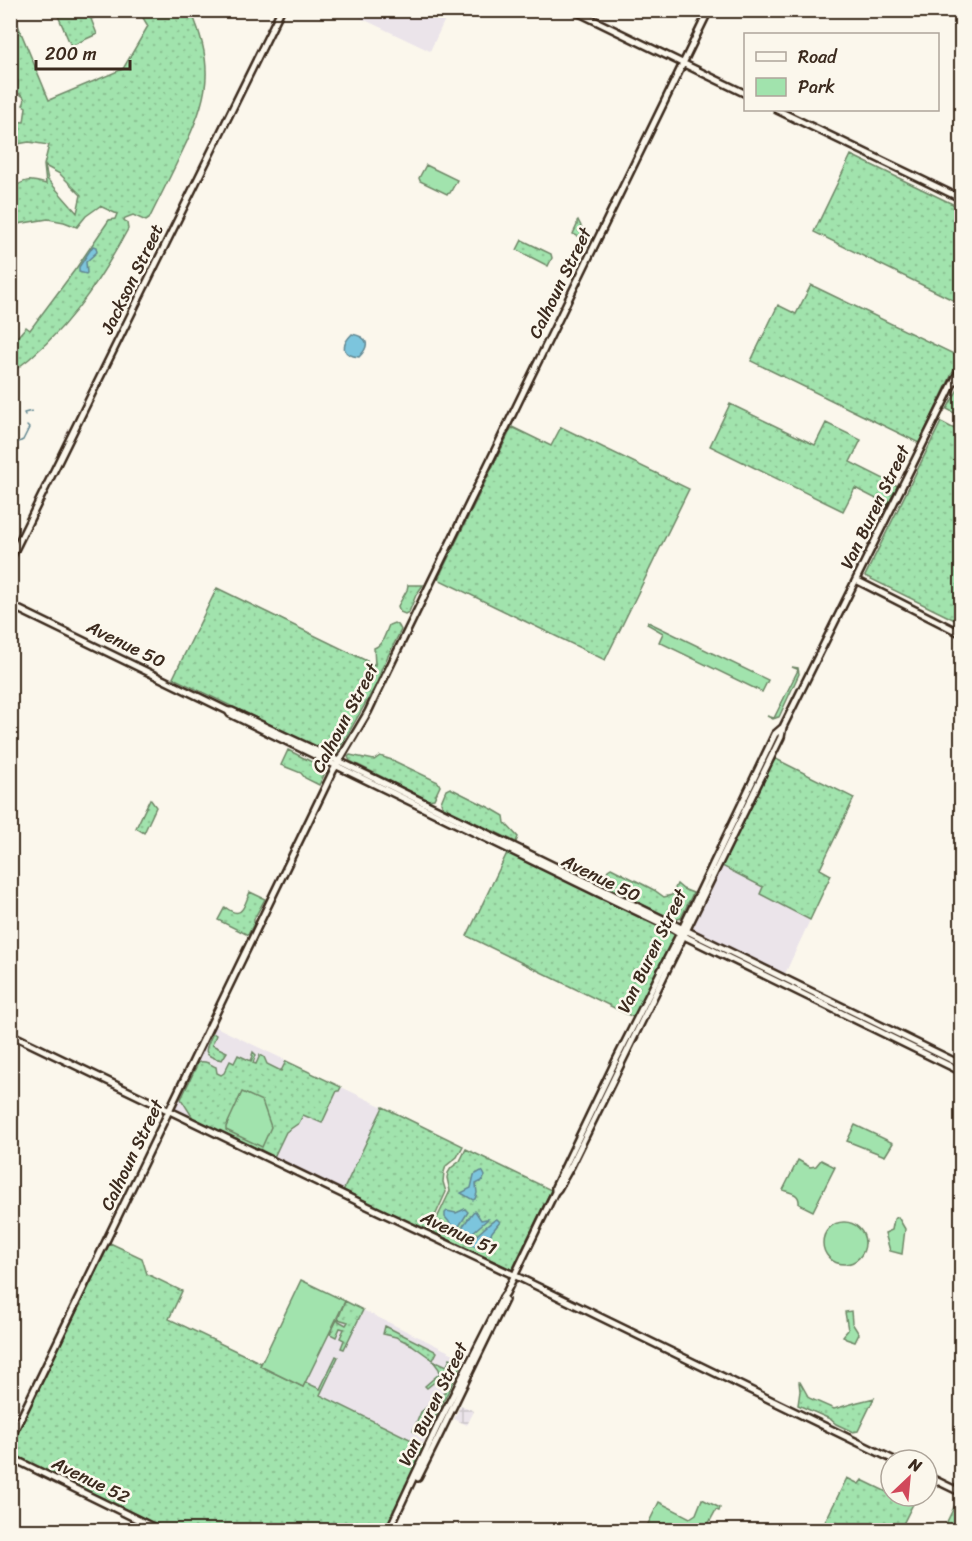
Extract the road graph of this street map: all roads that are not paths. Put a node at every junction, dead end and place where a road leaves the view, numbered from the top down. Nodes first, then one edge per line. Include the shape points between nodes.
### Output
1 (281, 10) edge
2 (573, 10) edge
3 (709, 10) edge
4 (683, 64) junction
5 (744, 93) edge
6 (779, 111) edge
7 (962, 199) edge
8 (962, 365) edge
9 (10, 560) edge
10 (856, 580) junction
11 (10, 605) edge
12 (962, 634) edge
13 (337, 764) junction
14 (682, 932) junction
15 (706, 948) junction
16 (742, 958) junction
17 (777, 982) junction
18 (10, 1034) edge
19 (962, 1065) edge
20 (962, 1072) edge
21 (170, 1111) junction
22 (514, 1276) junction
23 (506, 1293) junction
24 (440, 1423) junction
25 (10, 1440) edge
26 (427, 1444) dead end
27 (879, 1453) edge
28 (10, 1457) edge
29 (939, 1482) edge
30 (962, 1493) edge
31 (159, 1530) edge
32 (390, 1530) edge

1 - 9 street, Jackson Street
2 - 4 street
3 - 4 street, Calhoun Street
4 - 5 street
4 - 13 street, Calhoun Street via 378,693
6 - 7 street
8 - 10 street, Van Buren Street
10 - 12 street
10 - 14 street, Van Buren Street
11 - 13 street, Avenue 50
13 - 14 street, Avenue 50
13 - 21 street, Calhoun Street
14 - 15 street, Avenue 50
14 - 16 street, Avenue 50
14 - 22 street, Van Buren Street
15 - 16 street via 736,960
15 - 17 street, Avenue 50
16 - 17 street via 745,964
16 - 19 street, Avenue 50
17 - 20 street, Avenue 50
18 - 21 street, Avenue 51
21 - 22 street, Avenue 51
21 - 25 street, Calhoun Street
22 - 23 street, Van Buren Street
22 - 27 street, Avenue 51
23 - 24 street, Van Buren Street
23 - 32 street, Van Buren Street
24 - 26 street
24 - 32 street, Van Buren Street
28 - 31 street, Avenue 52
29 - 30 street

